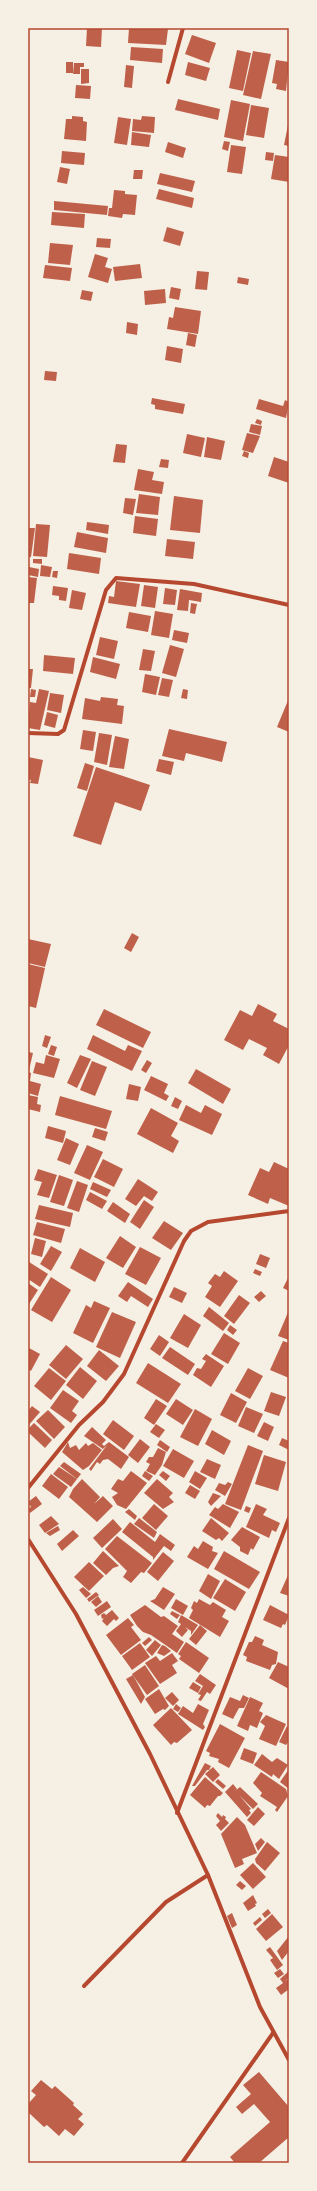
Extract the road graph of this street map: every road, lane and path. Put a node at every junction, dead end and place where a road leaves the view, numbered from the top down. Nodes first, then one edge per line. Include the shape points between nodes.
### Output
1 (183, 28) edge
2 (168, 82) dead end
3 (289, 605) edge
4 (28, 733) edge
5 (289, 1211) edge
6 (28, 1488) edge
7 (289, 1518) edge
8 (28, 1539) edge
9 (177, 1813) junction
10 (208, 1875) junction
11 (84, 1986) dead end
12 (273, 2033) junction
13 (289, 2060) edge
14 (182, 2163) edge

1 - 2 street
3 - 4 street via 194,584 116,578 106,590 64,730 58,734
5 - 6 street via 208,1222 191,1232 184,1242 124,1374
7 - 9 street
8 - 9 street via 76,1614 150,1754
9 - 10 street
10 - 11 street via 166,1902
10 - 12 street via 260,2008
12 - 13 street
12 - 14 street

